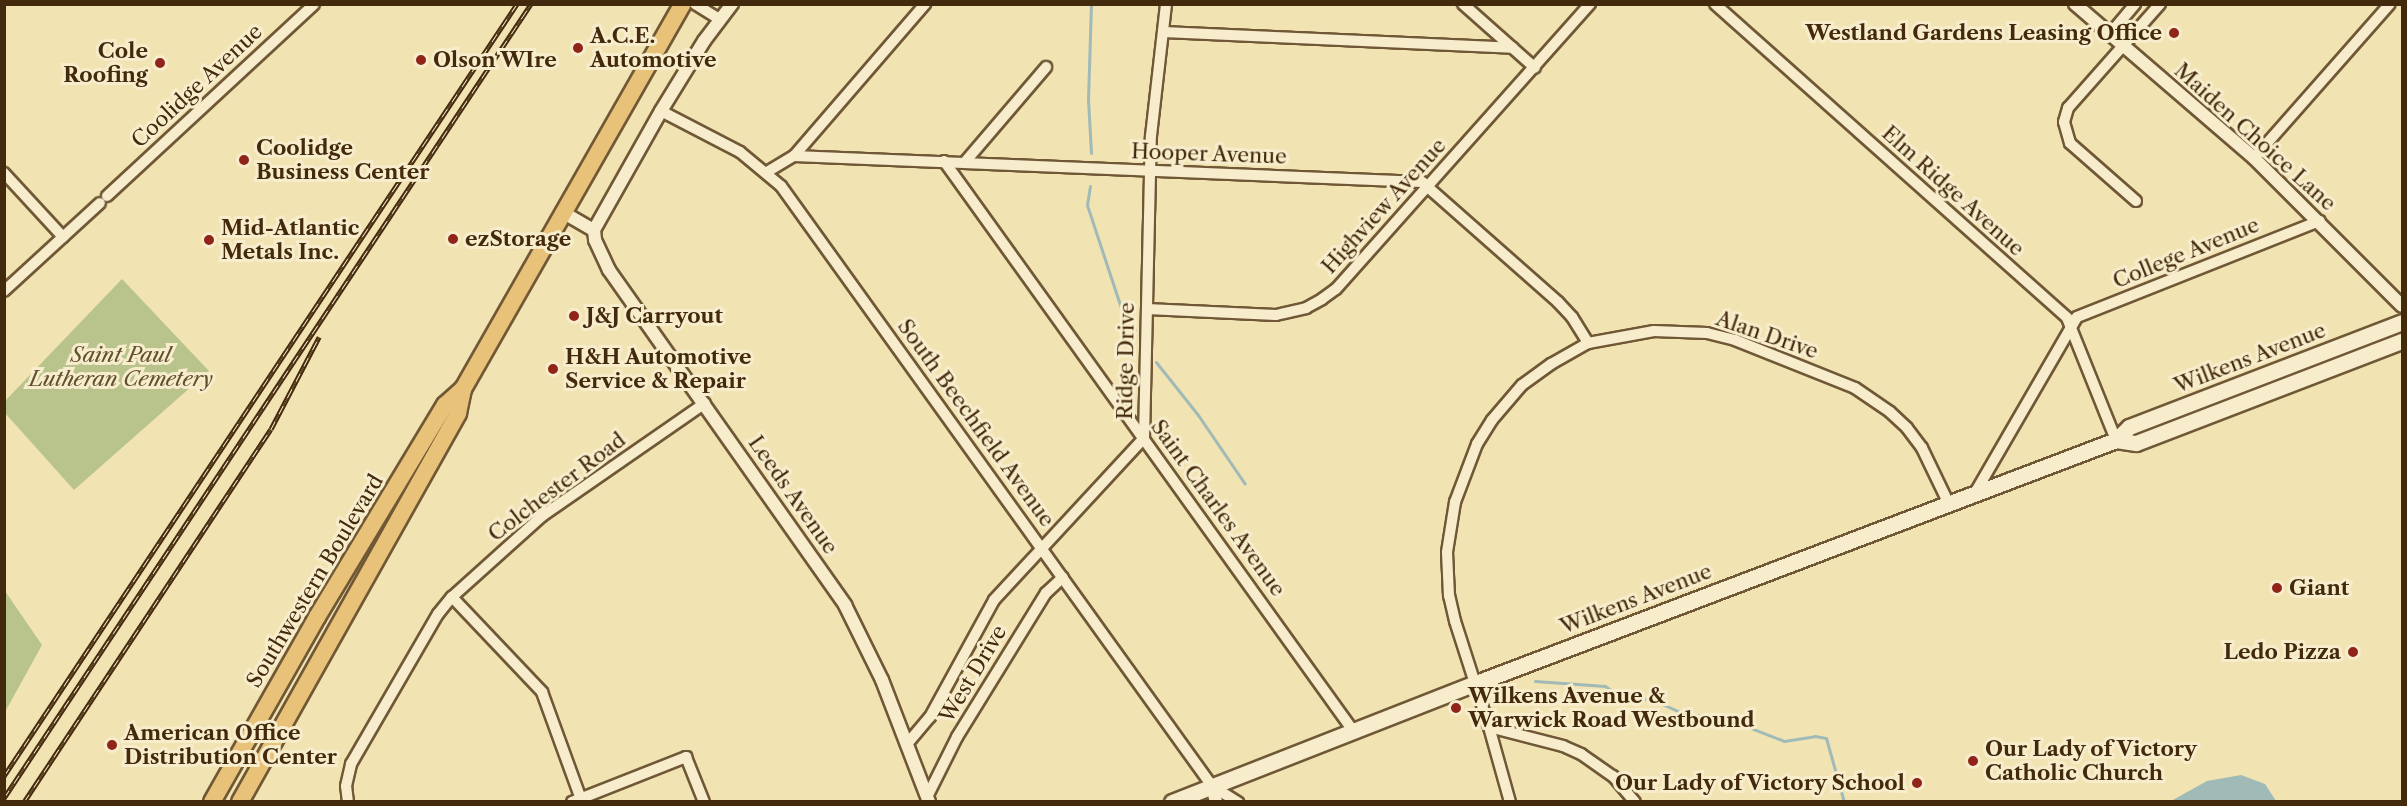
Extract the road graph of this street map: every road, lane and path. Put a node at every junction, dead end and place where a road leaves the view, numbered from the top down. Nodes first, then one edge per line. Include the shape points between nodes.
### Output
1 (314, 4) edge
2 (683, 4) edge
3 (694, 4) edge
4 (732, 4) edge
5 (925, 4) edge
6 (1166, 4) edge
7 (1464, 4) edge
8 (1590, 4) edge
9 (1715, 4) edge
10 (2075, 4) edge
11 (2135, 4) edge
12 (2160, 4) edge
13 (2390, 4) edge
14 (719, 19) junction
15 (1163, 32) junction
16 (2110, 34) junction
17 (2124, 46) junction
18 (1513, 48) junction
19 (1046, 67) dead end
20 (1535, 68) junction
21 (661, 111) junction
22 (794, 156) junction
23 (2254, 158) junction
24 (944, 161) junction
25 (965, 162) junction
26 (1150, 171) junction
27 (767, 172) junction
28 (4, 174) edge
29 (1428, 187) junction
30 (2136, 201) dead end
31 (564, 213) junction
32 (2320, 221) junction
33 (594, 230) junction
34 (63, 237) junction
35 (4, 291) edge
36 (2403, 306) edge
37 (1147, 309) junction
38 (2403, 322) edge
39 (2072, 328) junction
40 (2403, 341) edge
41 (1588, 343) junction
42 (463, 389) junction
43 (705, 403) junction
44 (1144, 438) junction
45 (2116, 440) junction
46 (1975, 493) junction
47 (1949, 504) junction
48 (1042, 548) junction
49 (1063, 577) junction
50 (452, 597) junction
51 (1476, 683) junction
52 (1490, 727) junction
53 (1354, 732) junction
54 (907, 744) junction
55 (1212, 786) junction
56 (928, 799) edge
57 (215, 800) edge
58 (578, 800) edge
59 (240, 801) edge
60 (348, 801) edge
61 (704, 801) edge
62 (1172, 801) edge
63 (1216, 801) edge
64 (1238, 801) edge
65 (1510, 801) edge
66 (1635, 801) edge

1 - 34 street, Coolidge Avenue
2 - 31 main road, Southwestern Boulevard
3 - 14 street
4 - 14 street
5 - 22 street
6 - 15 street, Ridge Drive
7 - 18 street
8 - 20 street, Highview Avenue
9 - 39 street, Elm Ridge Avenue via 2067,318
10 - 16 street, Maiden Choice Lane
11 - 16 street
12 - 17 street
13 - 23 street
14 - 21 street
15 - 18 street
15 - 26 street, Ridge Drive
16 - 17 street, Maiden Choice Lane
17 - 23 street, Maiden Choice Lane
17 - 30 street via 2068,108 2064,129 2070,143
18 - 20 street
19 - 25 street
20 - 29 street, Highview Avenue
21 - 27 street, South Beechfield Avenue via 740,152
21 - 33 street
22 - 24 street, Hooper Avenue
22 - 27 street
23 - 32 street, Maiden Choice Lane
24 - 25 street, Hooper Avenue
24 - 44 street, Saint Charles Avenue
25 - 26 street, Hooper Avenue
26 - 29 street, Hooper Avenue via 1422,182
26 - 37 street, Ridge Drive
27 - 48 street, South Beechfield Avenue via 800,210
28 - 34 street
29 - 37 street, Highview Avenue via 1336,289 1306,308 1276,315
29 - 41 street, Hooper Avenue via 1558,302
31 - 33 street
31 - 42 main road, Southwestern Boulevard
32 - 36 street, Maiden Choice Lane
32 - 39 street, College Avenue via 2078,317
33 - 43 street, Leeds Avenue via 599,252 609,270
34 - 35 street, Coolidge Avenue
37 - 44 street, Ridge Drive
38 - 45 main road, Wilkens Avenue via 2129,427
39 - 45 street, Elm Ridge Avenue
39 - 46 street
40 - 45 main road, Wilkens Avenue via 2136,443
41 - 47 street, Alan Drive via 1654,331 1707,333 1735,340 1855,388 1907,428 1922,448
41 - 51 street, Alan Drive via 1522,385 1477,444 1461,482 1450,524 1446,573 1455,621
42 - 57 main road, Southwestern Boulevard via 445,405 317,617
42 - 59 main road, Southwestern Boulevard via 458,413
43 - 50 street, Colchester Road via 542,516
43 - 54 street, Leeds Avenue via 845,605 868,648
44 - 48 street, Ridge Drive
44 - 53 street, Saint Charles Avenue
45 - 46 main road, Wilkens Avenue
46 - 47 main road, Wilkens Avenue
47 - 51 main road, Wilkens Avenue
48 - 49 street, South Beechfield Avenue
48 - 54 street, Ridge Drive via 994,600 930,717
49 - 55 street, South Beechfield Avenue
49 - 56 street, West Drive via 1046,593 957,737
50 - 58 street via 542,692
50 - 60 street, Colchester Road via 438,614 351,764 346,786
51 - 52 street, Alan Drive
51 - 53 main road, Wilkens Avenue
52 - 65 street, Alan Drive
52 - 66 street via 1581,754 1613,776
53 - 55 main road, Wilkens Avenue
54 - 56 street, Leeds Avenue
55 - 62 main road, Wilkens Avenue
55 - 63 street, South Beechfield Avenue
55 - 64 street
58 - 61 street via 686,757

